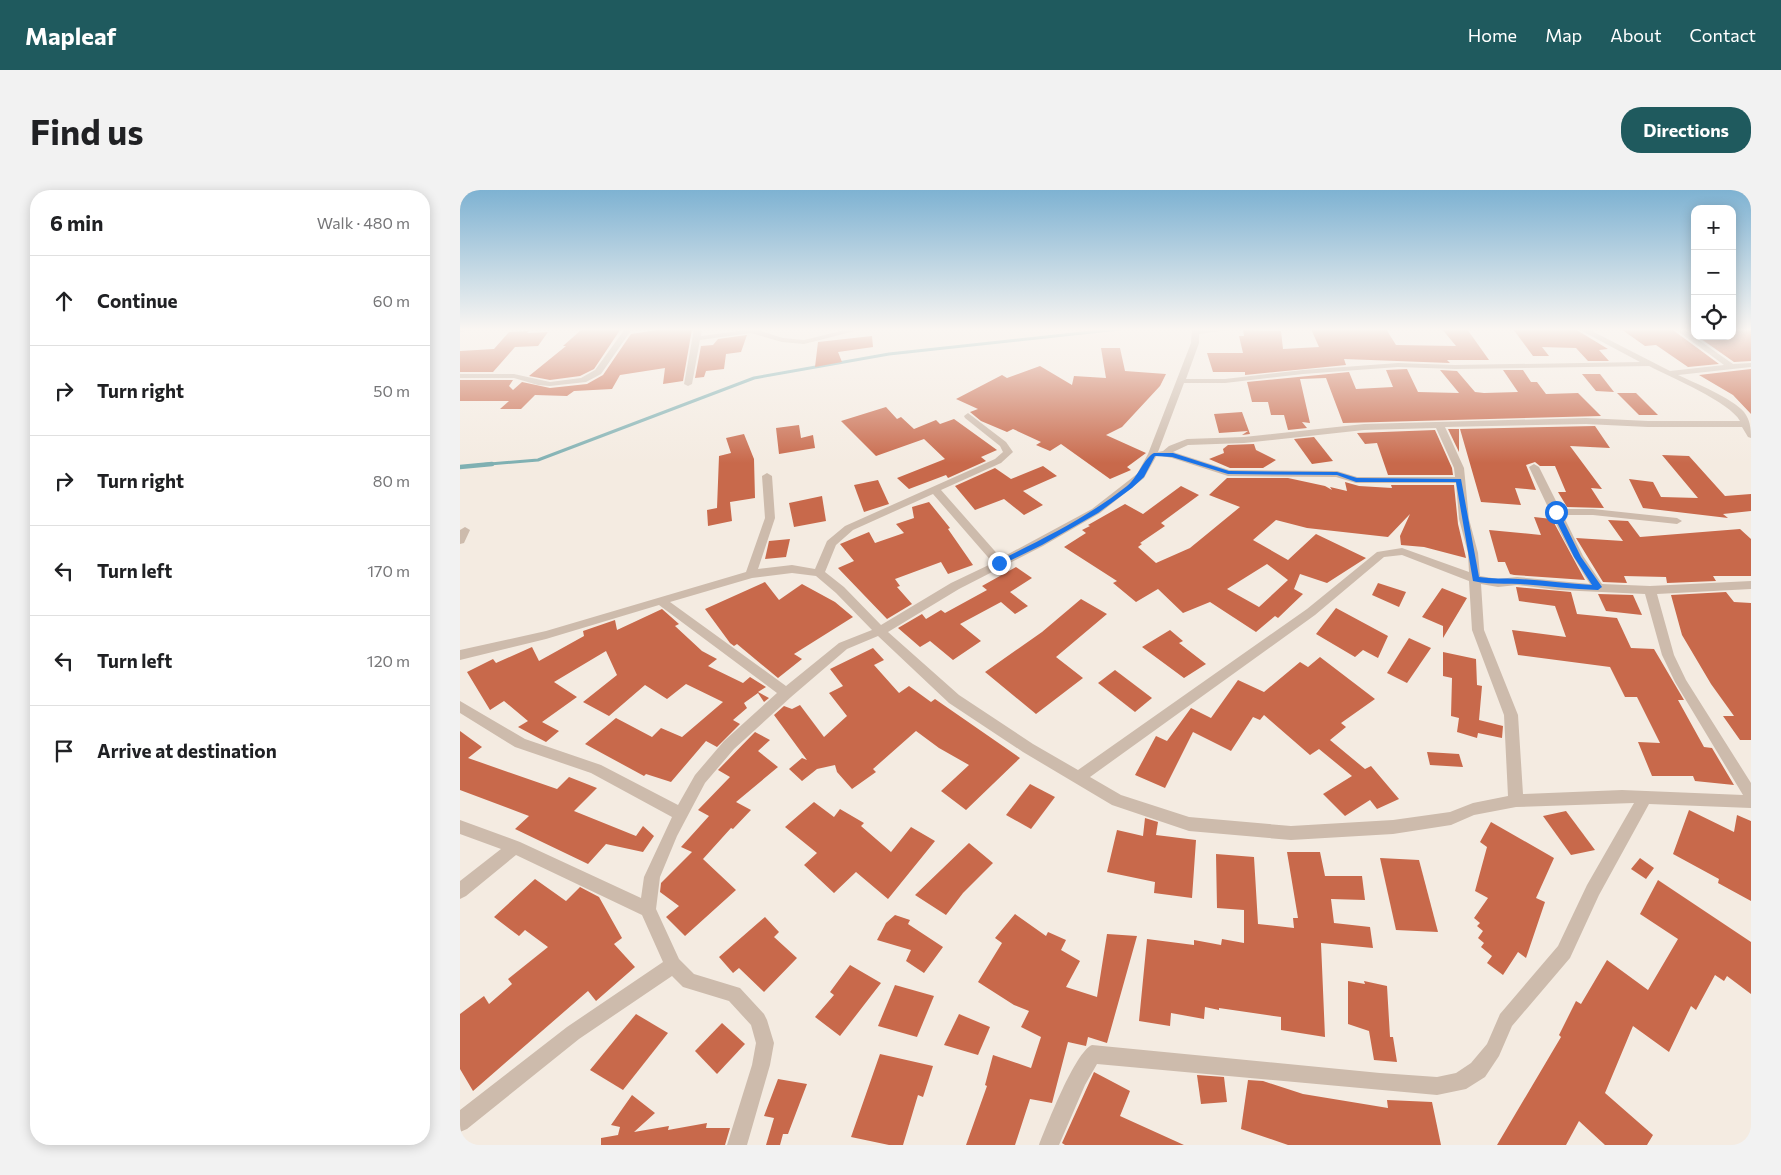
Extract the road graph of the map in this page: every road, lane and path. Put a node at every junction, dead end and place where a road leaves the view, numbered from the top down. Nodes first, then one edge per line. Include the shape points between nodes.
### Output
1 (595, 374) edge
2 (690, 374) edge
3 (1184, 374) edge
4 (1289, 374) edge
5 (1673, 374) edge
6 (460, 376) edge
7 (1181, 382) junction
8 (688, 384) dead end
9 (968, 416) dead end
10 (1439, 424) junction
11 (1746, 424) junction
12 (1751, 435) edge
13 (1154, 454) junction
14 (1166, 454) junction
15 (1534, 467) dead end
16 (767, 476) dead end
17 (1459, 480) junction
18 (935, 490) junction
19 (1556, 512) junction
20 (1677, 521) dead end
21 (465, 530) dead end
22 (460, 541) edge
23 (999, 563) junction
24 (820, 573) junction
25 (751, 574) junction
26 (1475, 579) junction
27 (1751, 586) edge
28 (1598, 587) junction
29 (1650, 590) junction
30 (662, 602) junction
31 (880, 631) junction
32 (460, 655) edge
33 (786, 693) junction
34 (460, 706) edge
35 (1078, 778) junction
36 (1751, 796) edge
37 (1644, 798) junction
38 (1516, 801) junction
39 (1751, 802) edge
40 (681, 814) junction
41 (460, 827) edge
42 (516, 847) junction
43 (460, 892) edge
44 (648, 910) junction
45 (673, 965) junction
46 (460, 1122) edge
47 (737, 1145) edge
48 (1049, 1145) edge

1 - 6 street via 583,380 550,384 514,376
2 - 8 street
3 - 7 street
4 - 7 street
5 - 11 street via 1726,403 1740,413
7 - 13 street
9 - 18 street via 1008,448 1008,452 998,461
10 - 11 street via 1586,421
10 - 14 street via 1187,442
10 - 17 street via 1459,468
11 - 12 street
13 - 14 street
13 - 23 street via 1141,476 1096,511
14 - 17 street via 1228,473 1337,474 1356,480
15 - 19 street
16 - 25 street via 770,518
17 - 26 street
18 - 23 street
18 - 24 street via 843,531 831,543
19 - 20 street via 1592,512
19 - 28 street via 1578,557
21 - 22 street
23 - 31 street
24 - 25 street via 792,569
24 - 31 street
25 - 30 street
26 - 28 street
26 - 35 street via 1415,554 1381,554 1311,612
26 - 38 street via 1478,630 1511,715
27 - 29 street
28 - 29 street
29 - 36 street via 1668,655 1681,682
30 - 32 street
30 - 33 street
31 - 33 street via 844,646
31 - 35 street via 954,700
33 - 40 street via 729,745 700,779
34 - 40 street via 520,743 596,770
35 - 38 street via 1117,800 1189,824 1290,833 1392,827 1452,818 1472,809
37 - 38 street via 1622,796
37 - 39 street
37 - 48 street via 1593,890 1564,952 1506,1020 1493,1050 1478,1070 1459,1082 1437,1086 1389,1083 1092,1054
40 - 44 street via 652,877
41 - 42 street
42 - 43 street
42 - 44 street
44 - 45 street
45 - 46 street via 573,1032
45 - 47 street via 689,981 734,994 758,1020 765,1043

